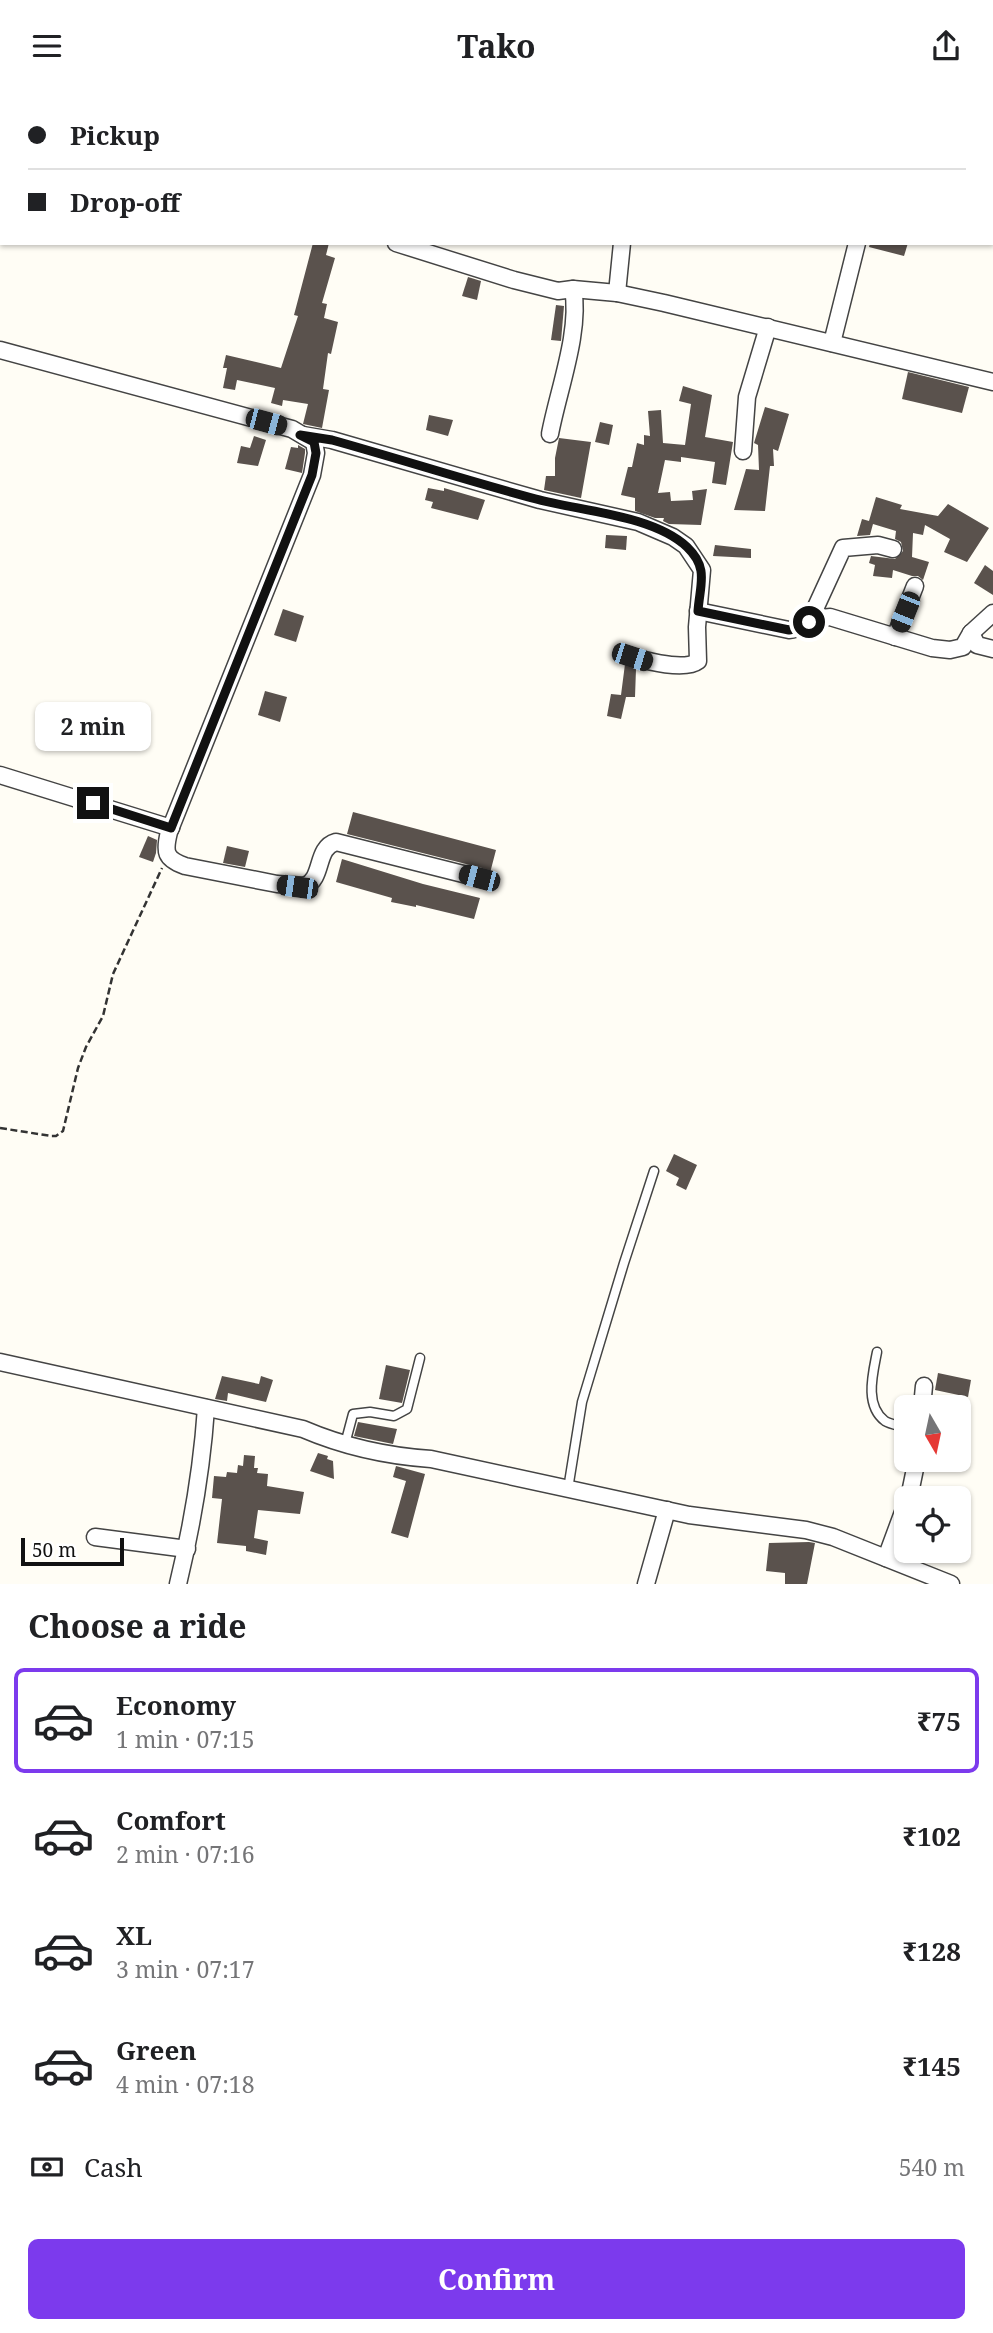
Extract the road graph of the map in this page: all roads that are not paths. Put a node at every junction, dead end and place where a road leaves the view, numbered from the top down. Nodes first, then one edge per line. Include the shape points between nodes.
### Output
1 (405, 245) edge
2 (622, 245) edge
3 (856, 245) edge
4 (573, 289) junction
5 (617, 293) junction
6 (768, 327) junction
7 (832, 343) junction
8 (0, 350) edge
9 (993, 382) edge
10 (550, 434) dead end
11 (300, 435) junction
12 (743, 451) dead end
13 (893, 549) dead end
14 (915, 586) dead end
15 (698, 611) junction
16 (993, 613) edge
17 (809, 622) junction
18 (971, 633) junction
19 (895, 638) junction
20 (993, 649) edge
21 (632, 657) dead end
22 (0, 775) edge
23 (171, 828) junction
24 (479, 878) dead end
25 (654, 1171) dead end
26 (877, 1352) dead end
27 (421, 1358) dead end
28 (0, 1362) edge
29 (924, 1386) dead end
30 (923, 1395) edge
31 (206, 1408) junction
32 (894, 1423) edge
33 (345, 1444) junction
34 (568, 1489) junction
35 (667, 1510) junction
36 (95, 1537) dead end
37 (894, 1538) edge
38 (187, 1549) junction
39 (887, 1558) junction
40 (178, 1584) edge
41 (646, 1584) edge
42 (951, 1584) edge

1 - 4 street via 514,280 558,291
2 - 5 street
3 - 7 street
4 - 5 street
4 - 10 street via 576,305
5 - 6 street
6 - 7 street
6 - 12 street via 747,397
7 - 9 street
8 - 11 street via 292,429
11 - 15 street via 655,528 686,546 700,565 703,579
11 - 23 street via 314,442 312,475
13 - 17 street via 878,545 843,548
14 - 19 street
15 - 17 street via 789,630
15 - 21 street via 695,664 652,663
16 - 18 street
17 - 19 street via 830,617
18 - 19 street via 963,646 950,650
18 - 20 street via 977,645
22 - 23 street
23 - 24 street via 166,849 174,862 277,884 304,887 314,879 326,848 336,842
25 - 34 lane via 582,1402
26 - 32 lane via 872,1377 874,1405 885,1420
27 - 33 lane via 407,1409 394,1416 353,1414
28 - 31 street
29 - 30 street
31 - 33 street via 303,1429
31 - 38 street
33 - 34 street
34 - 35 street
35 - 39 street via 806,1530
35 - 41 street
36 - 38 street
37 - 39 street
38 - 40 street
39 - 42 street

